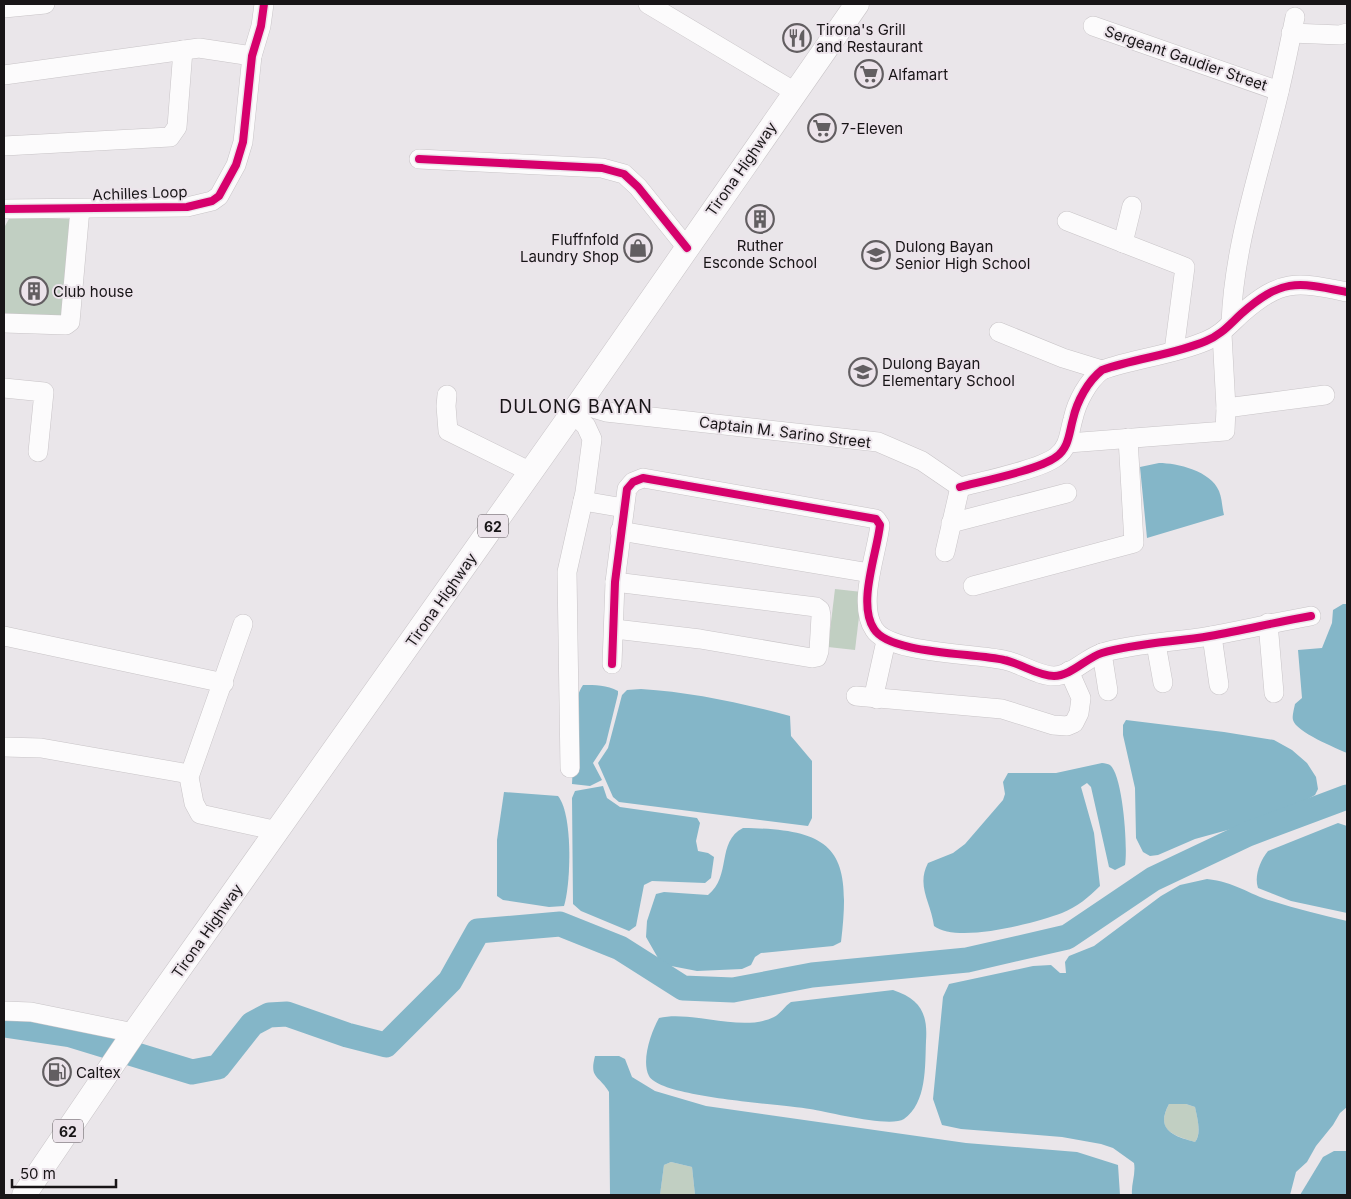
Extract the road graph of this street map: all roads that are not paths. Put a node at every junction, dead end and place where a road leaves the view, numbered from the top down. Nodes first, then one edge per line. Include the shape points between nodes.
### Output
1 (45, 4) edge
2 (264, 4) edge
3 (648, 4) edge
4 (857, 4) edge
5 (4, 8) edge
6 (1093, 26) dead end
7 (1347, 33) edge
8 (182, 50) junction
9 (252, 56) junction
10 (4, 76) edge
11 (1279, 91) junction
12 (795, 92) junction
13 (4, 146) edge
14 (419, 159) dead end
15 (1132, 206) dead end
16 (4, 209) edge
17 (80, 209) junction
18 (1068, 221) dead end
19 (1123, 243) junction
20 (687, 248) junction
21 (1347, 292) edge
22 (4, 323) edge
23 (1226, 328) junction
24 (999, 332) dead end
25 (1174, 351) junction
26 (1102, 370) junction
27 (4, 388) edge
28 (447, 395) dead end
29 (1325, 395) dead end
30 (576, 408) junction
31 (1226, 408) junction
32 (1128, 438) junction
33 (1068, 443) junction
34 (38, 452) dead end
35 (531, 472) junction
36 (960, 487) junction
37 (1067, 493) dead end
38 (584, 497) junction
39 (625, 504) junction
40 (951, 523) junction
41 (620, 531) junction
42 (945, 552) dead end
43 (870, 574) junction
44 (615, 582) junction
45 (973, 586) dead end
46 (1311, 616) dead end
47 (1268, 623) junction
48 (243, 624) dead end
49 (615, 629) junction
50 (4, 636) edge
51 (1212, 636) junction
52 (886, 641) junction
53 (1156, 644) junction
54 (1102, 653) junction
55 (612, 664) dead end
56 (1069, 671) junction
57 (224, 683) junction
58 (1163, 683) dead end
59 (1219, 686) dead end
60 (1108, 691) dead end
61 (1274, 693) dead end
62 (856, 696) dead end
63 (877, 699) junction
64 (4, 747) edge
65 (570, 768) dead end
66 (189, 774) junction
67 (278, 831) junction
68 (4, 1011) edge
69 (130, 1039) junction
70 (24, 1195) edge

1 - 5 street
2 - 9 street, Achilles Loop
3 - 12 street
4 - 12 main road, Tirona Highway / 62
6 - 11 street, Sergeant Gaudier Street
7 - 11 street, Sergeant Gaudier Street via 1340,35 1293,25
8 - 9 street via 198,48
8 - 10 street
8 - 13 street via 177,127 170,138
9 - 17 street, Achilles Loop via 243,142 236,165 219,196 187,207
11 - 23 street, Sergeant Gaudier Street via 1245,220
12 - 20 main road, Tirona Highway / 62
14 - 20 street via 602,168 624,174
15 - 19 street
16 - 17 street, Achilles Loop
17 - 22 street via 70,322 66,325
18 - 19 street
19 - 25 street via 1185,267
20 - 30 main road, Tirona Highway / 62
21 - 23 street via 1286,285 1277,288
23 - 25 street
23 - 31 street, Sergeant Gaudier Street
24 - 26 street
25 - 26 street
26 - 33 street via 1093,377 1085,391 1073,418
27 - 34 street via 44,392
28 - 35 street via 448,431
29 - 31 street
30 - 35 main road, Tirona Highway / 62
30 - 36 street, Captain M. Sarino Street via 878,442 922,461
30 - 38 street via 592,439
31 - 32 street, Sergeant Gaudier Street via 1225,432
32 - 33 street
32 - 45 street via 1134,543
33 - 36 street via 1057,457 1041,464
35 - 67 main road, Tirona Highway / 62
36 - 40 street
37 - 40 street
38 - 39 street
38 - 65 street via 567,572
39 - 41 street
39 - 43 street via 627,490 633,482 643,478 870,517 880,525
40 - 42 street
41 - 43 street
41 - 44 street
43 - 52 street via 870,620 873,629
44 - 49 street
44 - 49 street via 816,607 821,616 819,651 817,657 812,658
46 - 47 street
47 - 51 street
47 - 61 street
48 - 57 street
49 - 55 street
50 - 57 street
51 - 53 street
51 - 59 street
52 - 56 street via 904,647 1010,661 1054,676
52 - 63 street via 874,695
53 - 54 street
53 - 58 street
54 - 56 street
54 - 60 street
56 - 63 street via 1081,698 1079,713 1074,723 1067,726 1002,709
57 - 66 street
62 - 63 street
64 - 66 street via 41,748
66 - 67 street via 194,803 200,814
67 - 69 main road, Tirona Highway / 62
68 - 69 street via 31,1012
69 - 70 main road, Tirona Highway / 62

